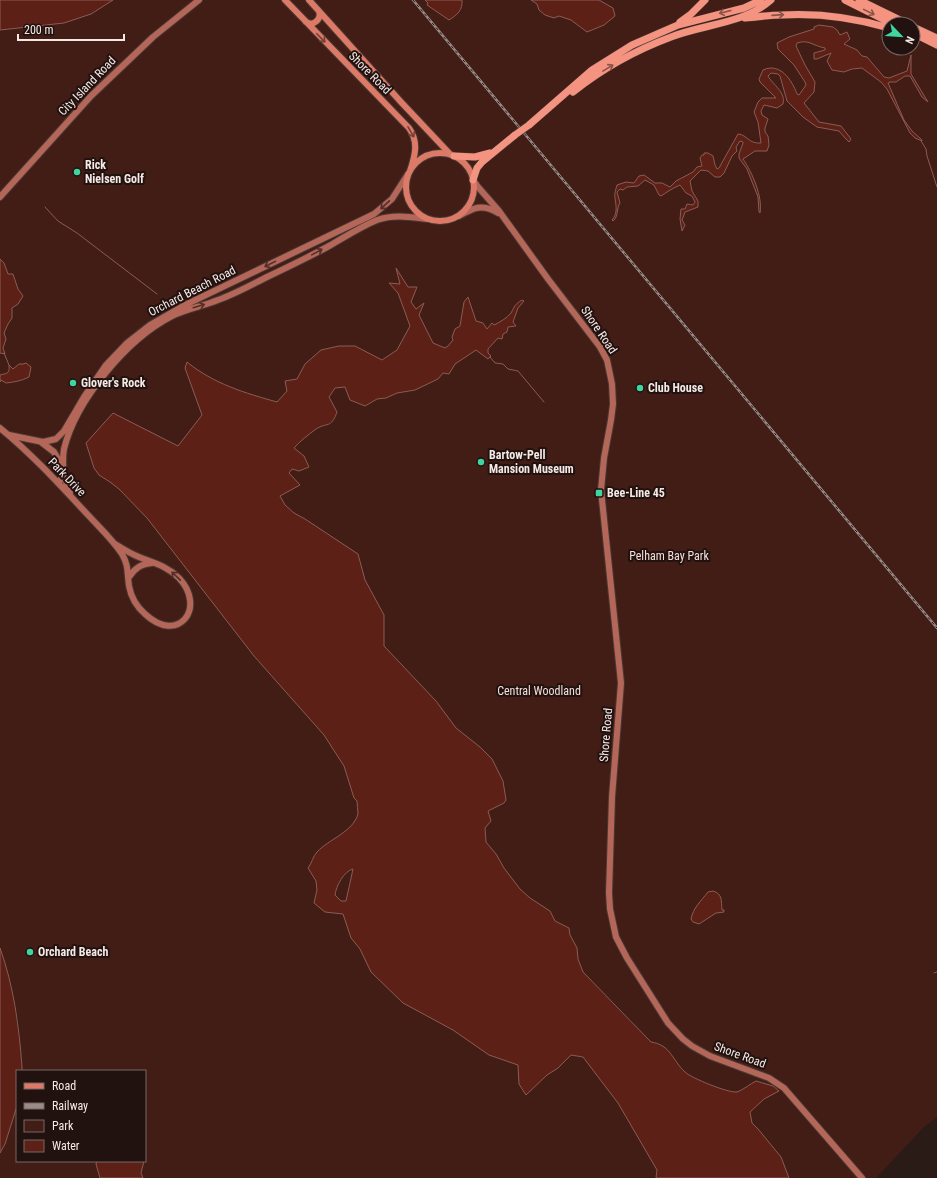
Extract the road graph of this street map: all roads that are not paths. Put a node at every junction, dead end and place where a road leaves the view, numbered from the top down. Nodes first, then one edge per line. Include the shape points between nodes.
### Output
1 (199, 0) edge
2 (285, 0) edge
3 (309, 0) edge
4 (705, 0) edge
5 (762, 0) edge
6 (771, 0) edge
7 (845, 0) edge
8 (859, 0) edge
9 (318, 10) junction
10 (892, 16) edge
11 (739, 18) junction
12 (881, 18) edge
13 (305, 22) junction
14 (881, 26) edge
15 (663, 31) junction
16 (921, 31) edge
17 (921, 38) edge
18 (937, 38) edge
19 (937, 45) edge
20 (553, 105) junction
21 (497, 149) junction
22 (453, 155) junction
23 (409, 172) junction
24 (473, 180) junction
25 (0, 197) edge
26 (459, 216) junction
27 (502, 217) junction
28 (428, 219) junction
29 (0, 428) edge
30 (9, 436) junction
31 (38, 441) junction
32 (27, 452) junction
33 (62, 466) junction
34 (63, 474) junction
35 (58, 483) junction
36 (70, 496) junction
37 (115, 544) junction
38 (157, 563) junction
39 (129, 577) junction
40 (862, 1178) edge

1 - 25 street, City Island Road via 153,37 91,96
2 - 13 main road, Shore Road
3 - 9 main road, Shore Road
4 - 15 highway via 692,14
5 -> 15 highway via 744,8
6 - 11 highway
7 -> 12 highway
8 - 10 highway
9 - 13 main road via 320,16 317,21 311,24
9 - 22 main road, Shore Road
11 -> 14 highway via 781,14 819,15
20 -> 11 highway via 603,71 641,50 683,33
13 -> 23 main road, Shore Road via 409,128 416,147
15 - 20 highway via 632,45 604,62 577,82
16 - 18 highway
17 - 19 highway
20 - 21 highway, bridge
21 - 22 highway via 475,157
21 - 24 highway via 479,165
22 - 23 main road via 438,153 426,156
22 - 24 main road via 467,166
23 - 28 main road via 406,186 409,202 417,212
23 -> 31 street, Orchard Beach Road via 392,199 374,214 183,306 144,329 106,366 60,435 51,441
24 - 26 main road via 472,199
24 - 27 street, Shore Road
26 - 27 street, Shore Road via 482,207 490,208
26 - 28 main road via 441,222
27 - 40 street, Shore Road via 600,347 607,360 612,384 611,420 601,490 621,683 612,797 609,893 616,937 676,1033 710,1056 761,1074 784,1088
33 -> 28 street, Orchard Beach Road via 65,448 78,414 117,360 152,328 179,313 220,299 286,268 377,220 399,216
29 - 30 street, Park Drive
30 - 31 street, Orchard Beach Road
30 - 32 street, Park Drive
31 - 32 street
31 - 33 street via 52,450
32 - 35 street, Park Drive
33 - 34 street, Orchard Beach Road
34 - 35 street
34 - 36 street, Orchard Beach Road
35 - 36 street, Park Drive
36 - 37 street, Park Drive
37 - 38 street, Park Drive via 134,555
37 - 39 street, Park Drive via 126,561
38 - 39 street via 140,565
39 -> 38 street, Park Drive via 131,594 141,610 150,618 172,626 181,622 188,616 190,596 177,576

